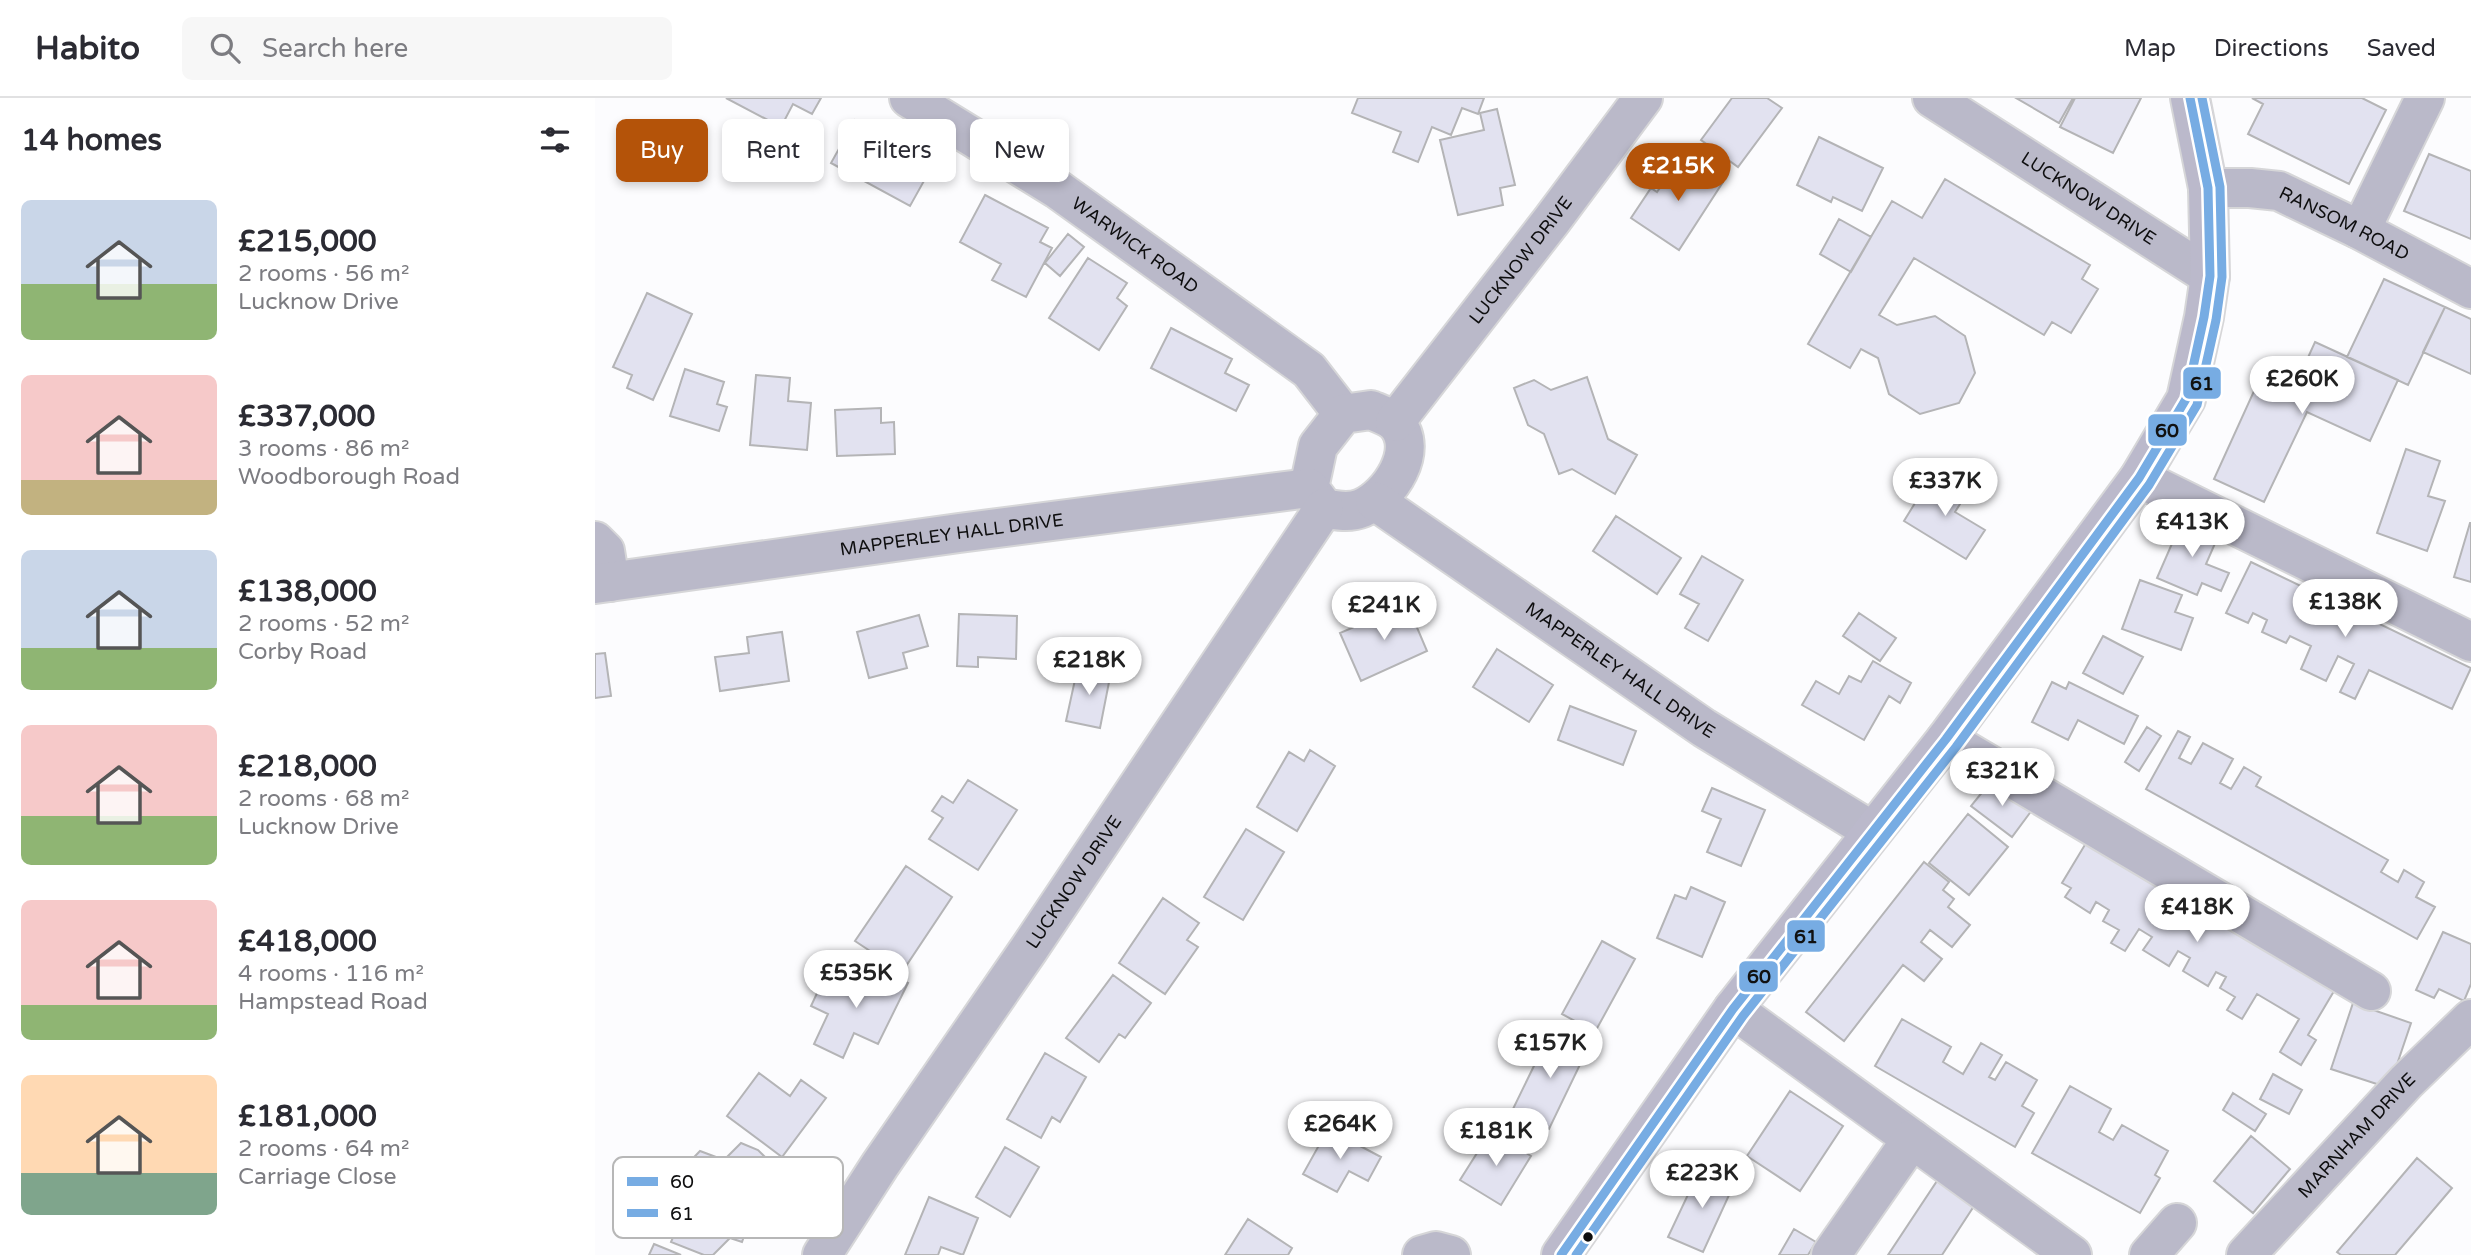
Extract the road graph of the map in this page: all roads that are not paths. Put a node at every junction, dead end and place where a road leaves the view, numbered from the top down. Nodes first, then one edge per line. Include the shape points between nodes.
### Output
1 (909, 98) edge
2 (1932, 98) edge
3 (2190, 98) edge
4 (2411, 102) edge
5 (1626, 104) edge
6 (2208, 188) junction
7 (2358, 229) junction
8 (2210, 276) junction
9 (2471, 289) edge
10 (1343, 414) junction
11 (1395, 422) junction
12 (2139, 478) junction
13 (1317, 498) junction
14 (1375, 501) junction
15 (595, 541) edge
16 (603, 583) edge
17 (2471, 642) edge
18 (1945, 739) junction
19 (1871, 831) junction
20 (2371, 991) dead end
21 (1733, 1009) junction
22 (2471, 1020) edge
23 (1912, 1139) junction
24 (2177, 1223) dead end
25 (843, 1224) edge
26 (834, 1238) edge
27 (823, 1255) edge
28 (1422, 1255) edge
29 (1451, 1255) edge
30 (1561, 1255) edge
31 (1831, 1255) edge
32 (2072, 1255) edge
33 (2149, 1255) edge
34 (2246, 1255) edge

1 - 10 street, WARWICK ROAD via 1058,189 1309,370
2 - 8 street, LUCKNOW DRIVE
3 - 6 main road
4 - 7 street via 2368,215
5 - 11 street, LUCKNOW DRIVE
6 - 7 street, RANSOM ROAD via 2279,191
6 - 8 main road
7 - 9 street, RANSOM ROAD
8 - 12 main road via 2186,398
10 - 11 street via 1371,410
10 - 13 street, LUCKNOW DRIVE via 1318,446
11 - 14 street via 1406,445 1401,467
12 - 17 street
12 - 18 main road
13 - 14 street via 1342,512
13 - 16 street, MAPPERLEY HALL DRIVE
13 - 25 street, LUCKNOW DRIVE via 1029,949
14 - 19 street, MAPPERLEY HALL DRIVE via 1704,728
15 - 16 street via 605,551
18 - 19 main road
18 - 20 street
19 - 21 main road
21 - 23 street
21 - 30 main road
22 - 34 street, MARNHAM DRIVE via 2406,1082
23 - 31 street
23 - 32 street
24 - 33 street
26 - 27 street, LUCKNOW DRIVE
28 - 29 street via 1436,1251

